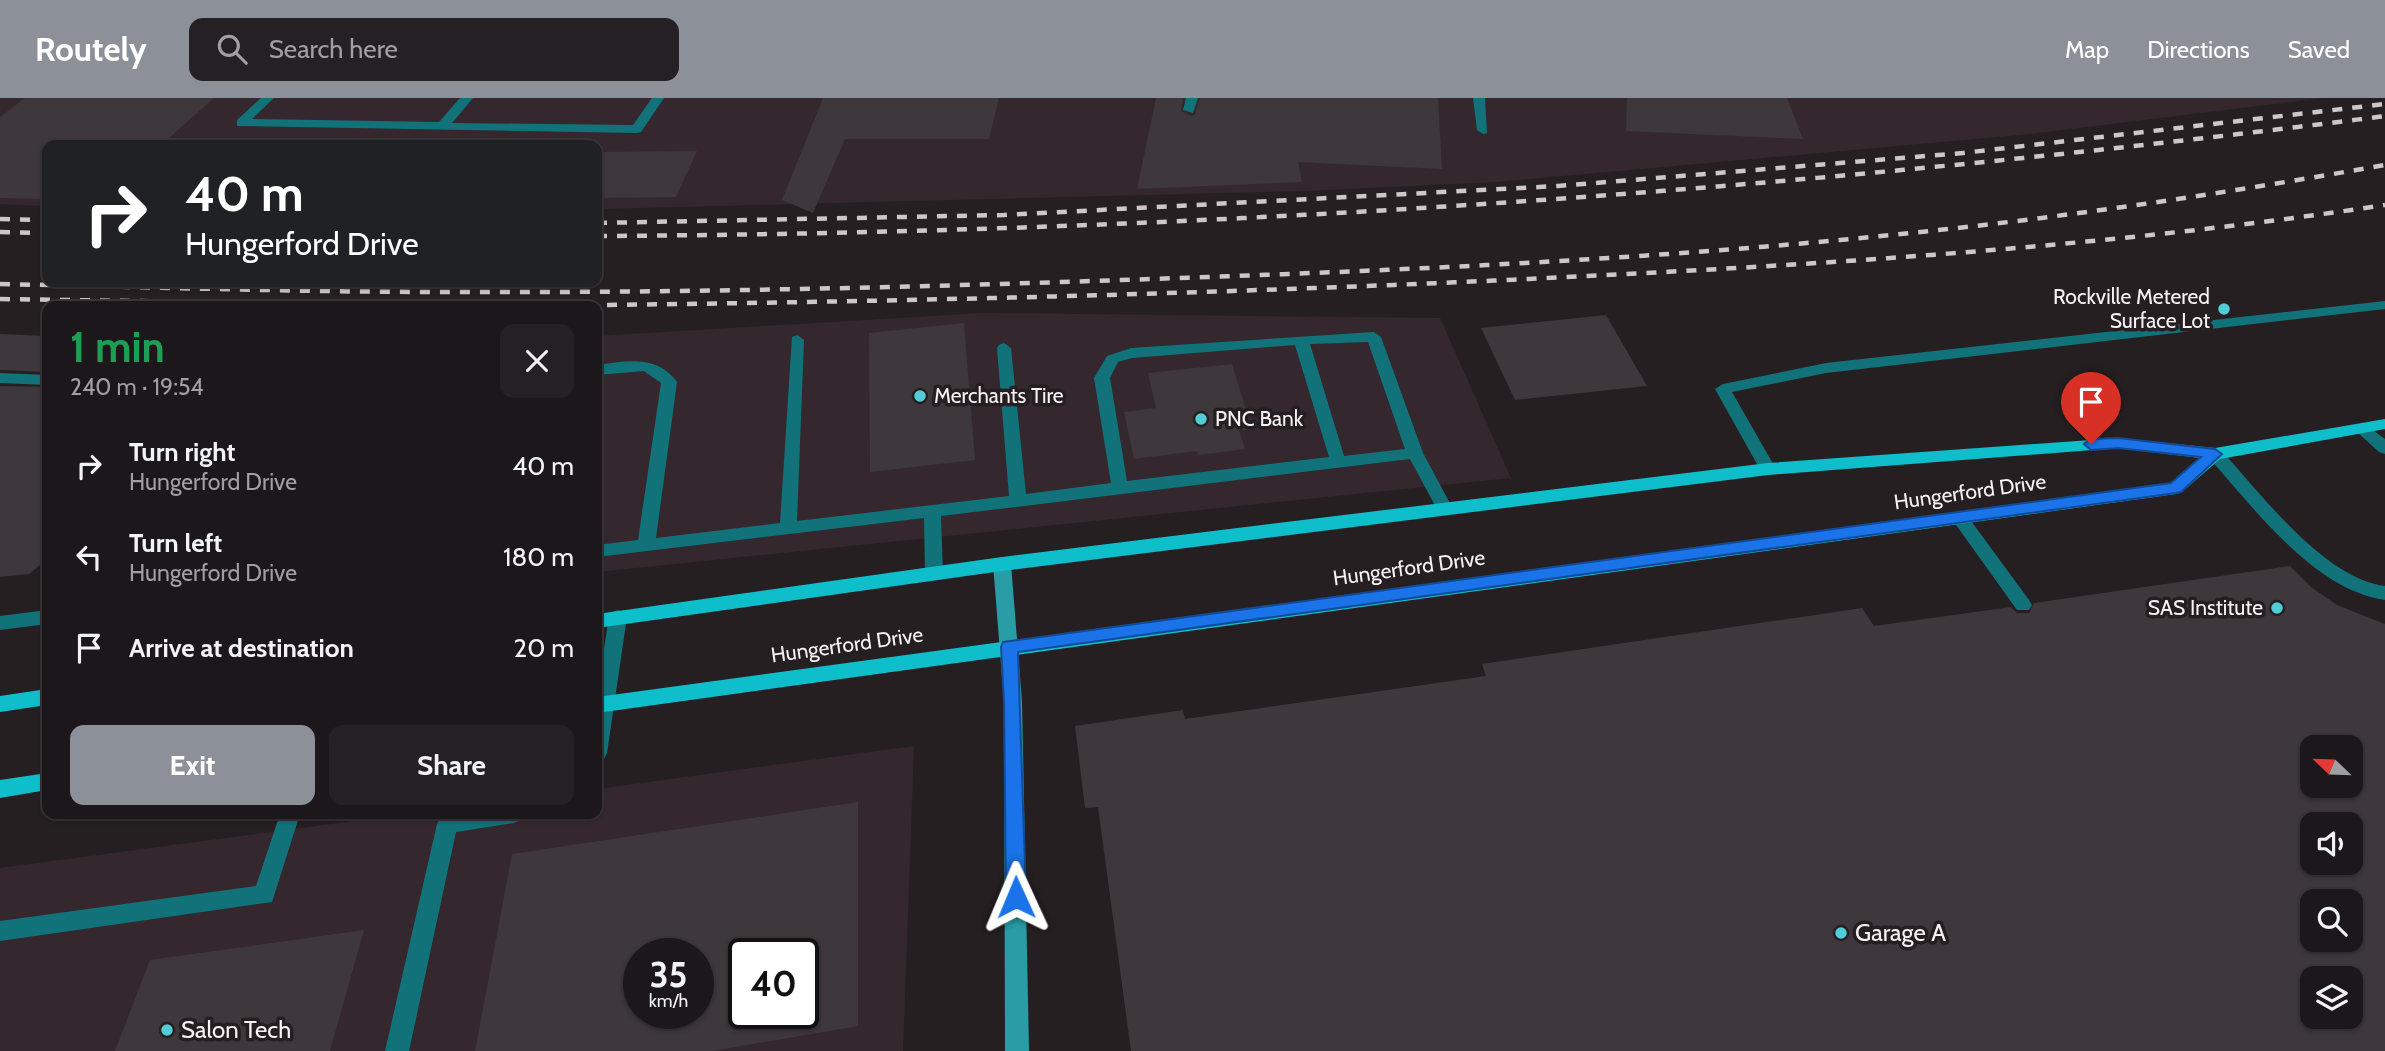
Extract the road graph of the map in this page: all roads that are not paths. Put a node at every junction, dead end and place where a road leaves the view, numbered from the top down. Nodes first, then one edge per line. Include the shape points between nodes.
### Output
1 (268, 98) edge
2 (467, 98) edge
3 (658, 98) edge
4 (1479, 98) edge
5 (442, 126) junction
6 (1483, 130) dead end
7 (2385, 305) edge
8 (797, 340) dead end
9 (1301, 340) junction
10 (1004, 348) dead end
11 (602, 370) edge
12 (0, 378) edge
13 (42, 380) edge
14 (2385, 424) edge
15 (2363, 428) junction
16 (2385, 448) edge
17 (1415, 453) junction
18 (2215, 454) junction
19 (1338, 462) junction
20 (1768, 469) junction
21 (1120, 488) junction
22 (1018, 501) junction
23 (1445, 509) junction
24 (932, 511) junction
25 (1960, 518) junction
26 (788, 528) junction
27 (646, 545) junction
28 (602, 550) edge
29 (1002, 564) junction
30 (934, 574) junction
31 (2385, 593) edge
32 (2024, 605) dead end
33 (42, 618) edge
34 (618, 618) junction
35 (602, 620) edge
36 (0, 623) edge
37 (1009, 647) junction
38 (42, 698) edge
39 (602, 699) edge
40 (0, 704) edge
41 (602, 704) edge
42 (42, 783) edge
43 (0, 789) edge
44 (288, 819) edge
45 (480, 819) edge
46 (0, 931) edge
47 (397, 1051) edge
48 (1017, 1051) edge

1 - 5 lane via 241,123
2 - 5 lane
3 - 5 lane via 637,129
4 - 6 lane
7 - 20 lane via 1826,368 1723,389
8 - 26 lane
9 - 17 lane via 1374,337
9 - 19 lane
9 - 21 lane via 1131,353 1112,359 1102,378
10 - 22 lane
11 - 27 lane via 648,365 669,382
12 - 13 lane
14 - 15 main road, Hungerford Drive
15 - 16 lane
15 - 18 main road, Hungerford Drive
17 - 19 lane
17 - 23 lane
18 - 20 main road, Hungerford Drive via 2118,443
18 - 25 main road, Hungerford Drive via 2176,488
18 - 31 lane via 2297,541 2344,582
19 - 21 lane
20 - 23 main road, Hungerford Drive
21 - 22 lane
22 - 24 lane
23 - 29 main road, Hungerford Drive
24 - 26 lane
24 - 30 lane
25 - 32 lane
25 - 37 main road, Hungerford Drive
26 - 27 lane
27 - 28 lane
29 - 30 main road, Hungerford Drive
29 - 37 street
30 - 34 main road, Hungerford Drive
33 - 36 lane
34 - 35 main road, Hungerford Drive
34 - 39 lane
37 - 41 main road, Hungerford Drive
37 - 48 street
38 - 40 main road
42 - 43 main road
44 - 46 lane via 264,895
45 - 47 lane via 447,824

